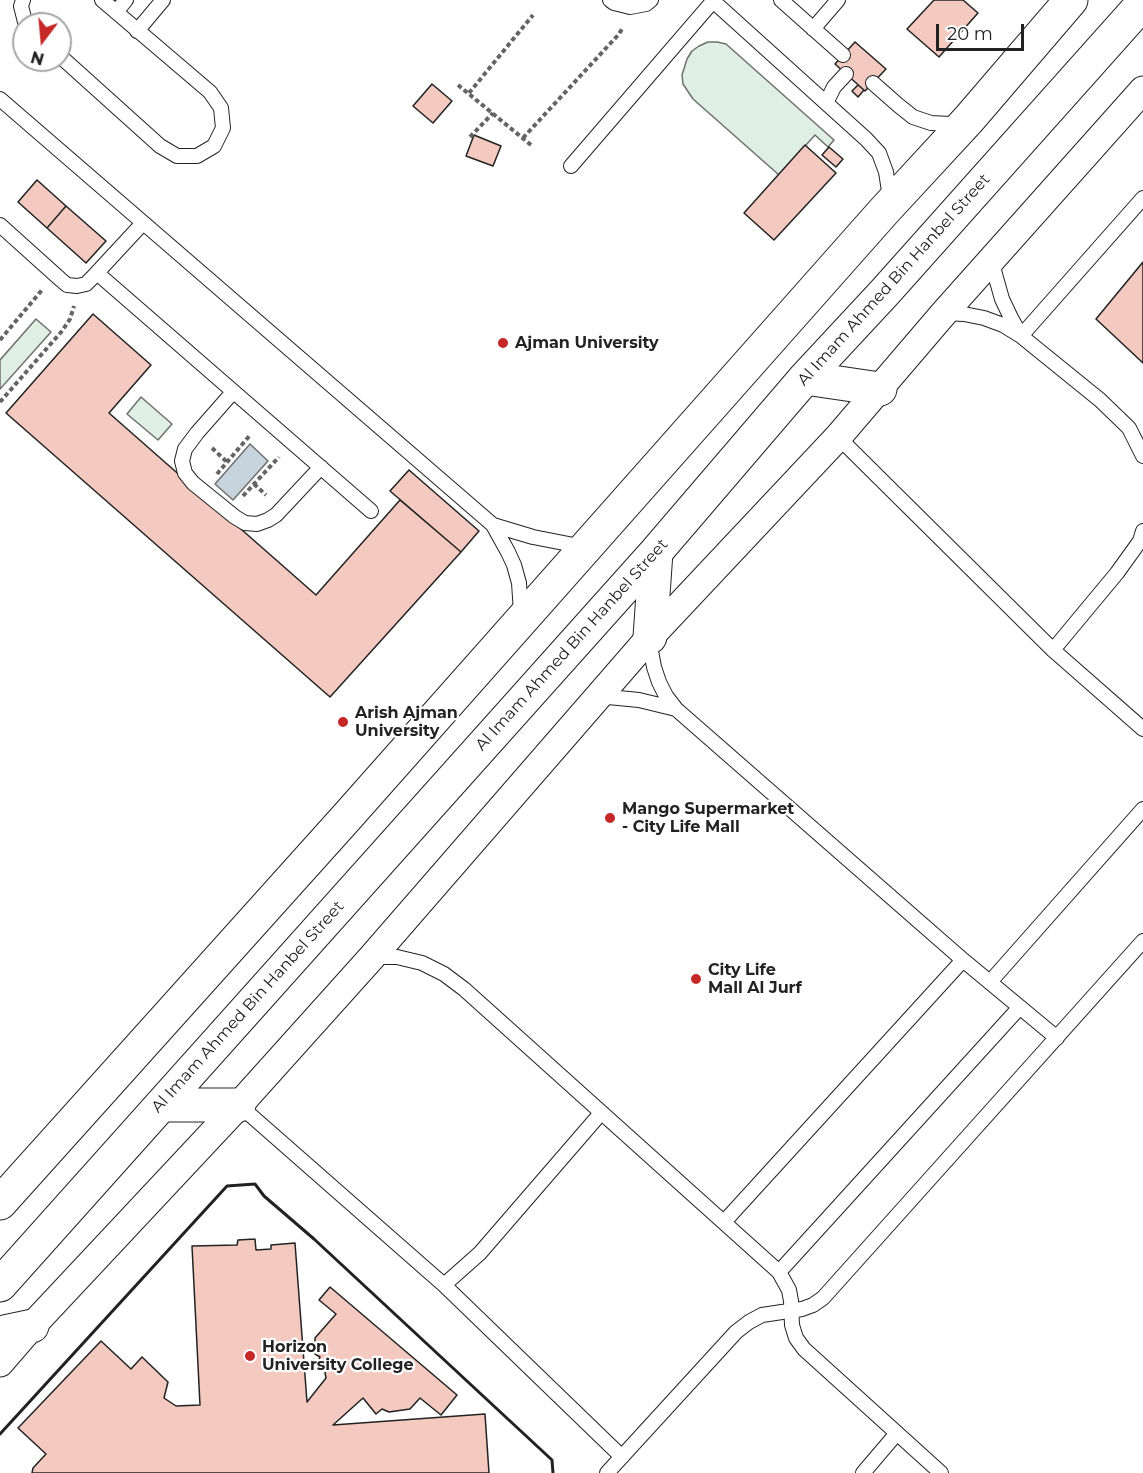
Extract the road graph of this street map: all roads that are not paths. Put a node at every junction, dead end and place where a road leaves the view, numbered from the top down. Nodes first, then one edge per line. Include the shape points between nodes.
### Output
1 (102, 0) edge
2 (126, 0) edge
3 (163, 0) edge
4 (610, 0) edge
5 (651, 0) edge
6 (713, 0) edge
7 (781, 0) edge
8 (838, 0) edge
9 (1071, 0) edge
10 (1143, 3) edge
11 (116, 12) junction
12 (813, 29) junction
13 (137, 31) junction
14 (843, 55) dead end
15 (72, 67) edge
16 (846, 74) dead end
17 (873, 83) dead end
18 (1143, 90) edge
19 (0, 99) edge
20 (826, 103) junction
21 (969, 119) junction
22 (571, 166) dead end
23 (1143, 198) edge
24 (884, 211) junction
25 (143, 224) junction
26 (0, 225) edge
27 (991, 259) junction
28 (97, 273) junction
29 (944, 313) junction
30 (1021, 336) junction
31 (805, 378) junction
32 (880, 389) junction
33 (233, 392) junction
34 (838, 437) junction
35 (1143, 456) edge
36 (321, 467) junction
37 (371, 511) dead end
38 (493, 525) junction
39 (1143, 531) edge
40 (586, 547) junction
41 (656, 552) junction
42 (521, 620) junction
43 (650, 637) junction
44 (1053, 650) junction
45 (598, 696) junction
46 (676, 709) junction
47 (1143, 729) edge
48 (1143, 809) edge
49 (1143, 941) edge
50 (372, 957) junction
51 (963, 960) junction
52 (990, 982) junction
53 (1020, 1007) junction
54 (1057, 1038) junction
55 (161, 1105) junction
56 (239, 1105) junction
57 (601, 1113) junction
58 (0, 1203) edge
59 (724, 1222) junction
60 (779, 1272) junction
61 (0, 1285) edge
62 (444, 1285) junction
63 (791, 1311) junction
64 (32, 1326) junction
65 (0, 1333) edge
66 (0, 1363) edge
67 (897, 1433) junction
68 (622, 1458) junction
69 (607, 1473) edge
70 (863, 1473) edge
71 (941, 1473) edge

1 - 11 lane
2 - 11 lane
3 - 13 lane
4 - 5 lane via 630,7
6 - 20 lane
6 - 22 lane
7 - 12 lane
8 - 12 lane
9 - 21 street
10 - 31 street, Al Imam Ahmed Bin Hanbel Street
11 - 13 lane
12 - 14 lane
13 - 15 lane via 210,92 221,108 223,128 214,146 197,156 177,156 159,146
16 - 20 lane
17 - 21 lane via 913,117 950,124
18 - 27 street
19 - 25 lane
20 - 24 lane via 879,153 889,191
21 - 24 street
23 - 30 lane
24 - 40 street
25 - 28 lane
25 - 38 lane
26 - 28 lane via 67,285 86,284
27 - 29 street
27 - 30 lane via 1002,299
28 - 33 lane
29 - 30 lane via 984,318
29 - 32 street
30 - 35 lane via 1129,428
31 - 32 street
31 - 41 street, Al Imam Ahmed Bin Hanbel Street
32 - 34 street
33 - 36 lane
33 - 36 lane via 185,449 182,461 193,483 235,518 257,524 282,509
34 - 43 street
34 - 44 lane
36 - 37 lane
38 - 40 lane
38 - 42 lane via 514,564
39 - 44 lane via 1117,573
40 - 42 street
41 - 43 street
41 - 55 street, Al Imam Ahmed Bin Hanbel Street
42 - 58 street
43 - 45 street
43 - 46 lane via 654,667
44 - 47 lane
45 - 46 lane
45 - 50 street
46 - 51 lane
48 - 52 lane
49 - 54 lane
50 - 56 street
50 - 57 lane via 398,957 444,974
51 - 52 lane
51 - 59 lane
52 - 53 lane
53 - 54 lane
53 - 60 lane
54 - 63 lane via 823,1298
55 - 56 street
55 - 61 street, Al Imam Ahmed Bin Hanbel Street
56 - 62 lane
56 - 64 street
57 - 59 lane
57 - 62 lane via 480,1253
59 - 60 lane
60 - 63 lane via 789,1290
62 - 68 lane
63 - 67 lane via 796,1338 804,1349
63 - 68 lane via 762,1316 736,1332
64 - 65 street
64 - 66 street
67 - 70 lane
67 - 71 lane
68 - 69 lane

